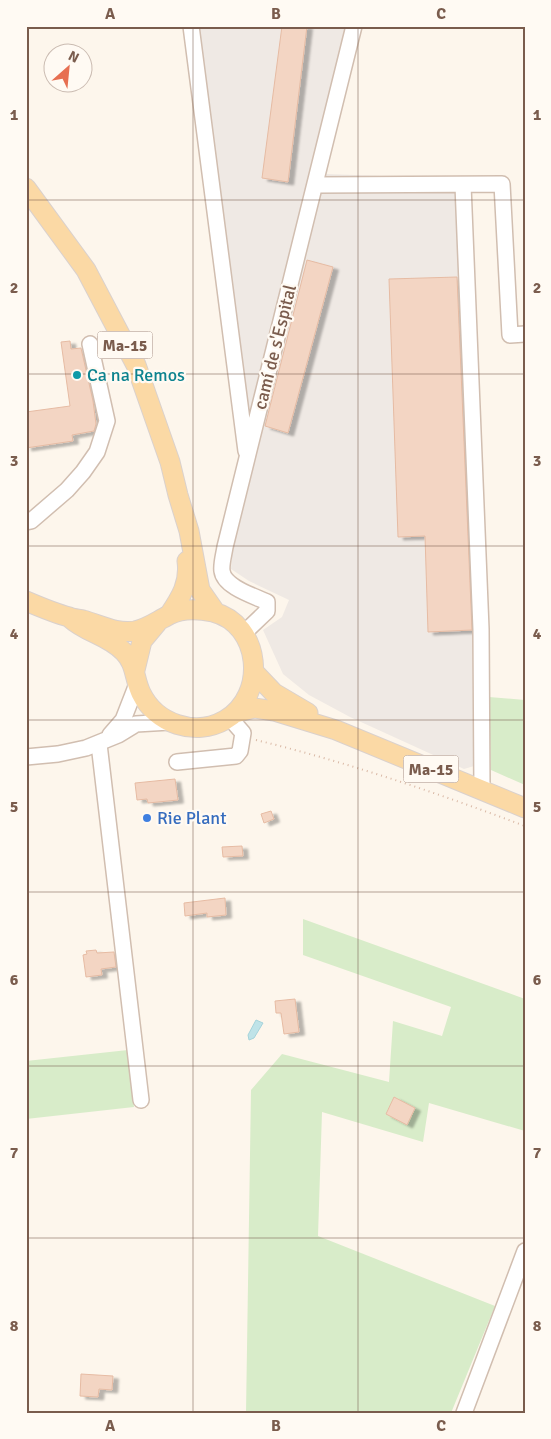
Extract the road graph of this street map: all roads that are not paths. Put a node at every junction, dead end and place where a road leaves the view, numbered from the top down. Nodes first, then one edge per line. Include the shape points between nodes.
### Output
1 (191, 26) edge
2 (354, 26) edge
3 (463, 184) junction
4 (316, 185) junction
5 (26, 188) edge
6 (525, 334) edge
7 (90, 344) dead end
8 (247, 460) junction
9 (185, 520) junction
10 (26, 522) edge
11 (26, 601) edge
12 (216, 613) junction
13 (70, 618) junction
14 (163, 618) junction
15 (244, 634) junction
16 (254, 672) junction
17 (136, 677) junction
18 (232, 715) junction
19 (170, 722) junction
20 (336, 730) junction
21 (101, 743) junction
22 (26, 757) edge
23 (177, 762) dead end
24 (482, 791) junction
25 (525, 808) edge
26 (141, 1100) dead end
27 (525, 1251) edge
28 (464, 1413) edge

1 - 8 street
2 - 4 street, camí de s'Espital
3 - 4 street
3 - 6 street via 502,184 510,335
3 - 24 street via 481,629
4 - 8 street, camí de s'Espital
5 - 9 main road, Ma-15 via 86,270 136,365 170,462
7 - 10 street via 106,421 97,452 67,490
8 - 15 street, camí de s'Espital via 225,547 222,572 234,587 267,602 268,611
9 - 12 main road, Ma-15 via 200,590
9 - 14 main road, Ma-15 via 187,578 181,597
11 - 13 main road
12 - 14 main road, Ma-15 via 197,609
12 - 15 main road, Ma-15
13 - 14 main road via 114,631 133,631
13 - 17 main road via 110,639 125,652
14 - 17 main road, Ma-15 via 142,642
15 - 16 main road, Ma-15 via 254,660
16 - 18 main road, Ma-15 via 249,694
16 - 20 main road, Ma-15 via 280,698
17 - 19 main road, Ma-15 via 142,695 156,713
17 - 21 street via 123,720
18 - 19 main road, Ma-15 via 203,727
18 - 20 main road, Ma-15 via 254,708
18 - 23 street via 244,733 236,756
19 - 21 street via 136,724
20 - 24 main road, Ma-15
21 - 22 street via 58,754
21 - 26 street
24 - 25 main road, Ma-15
27 - 28 street

